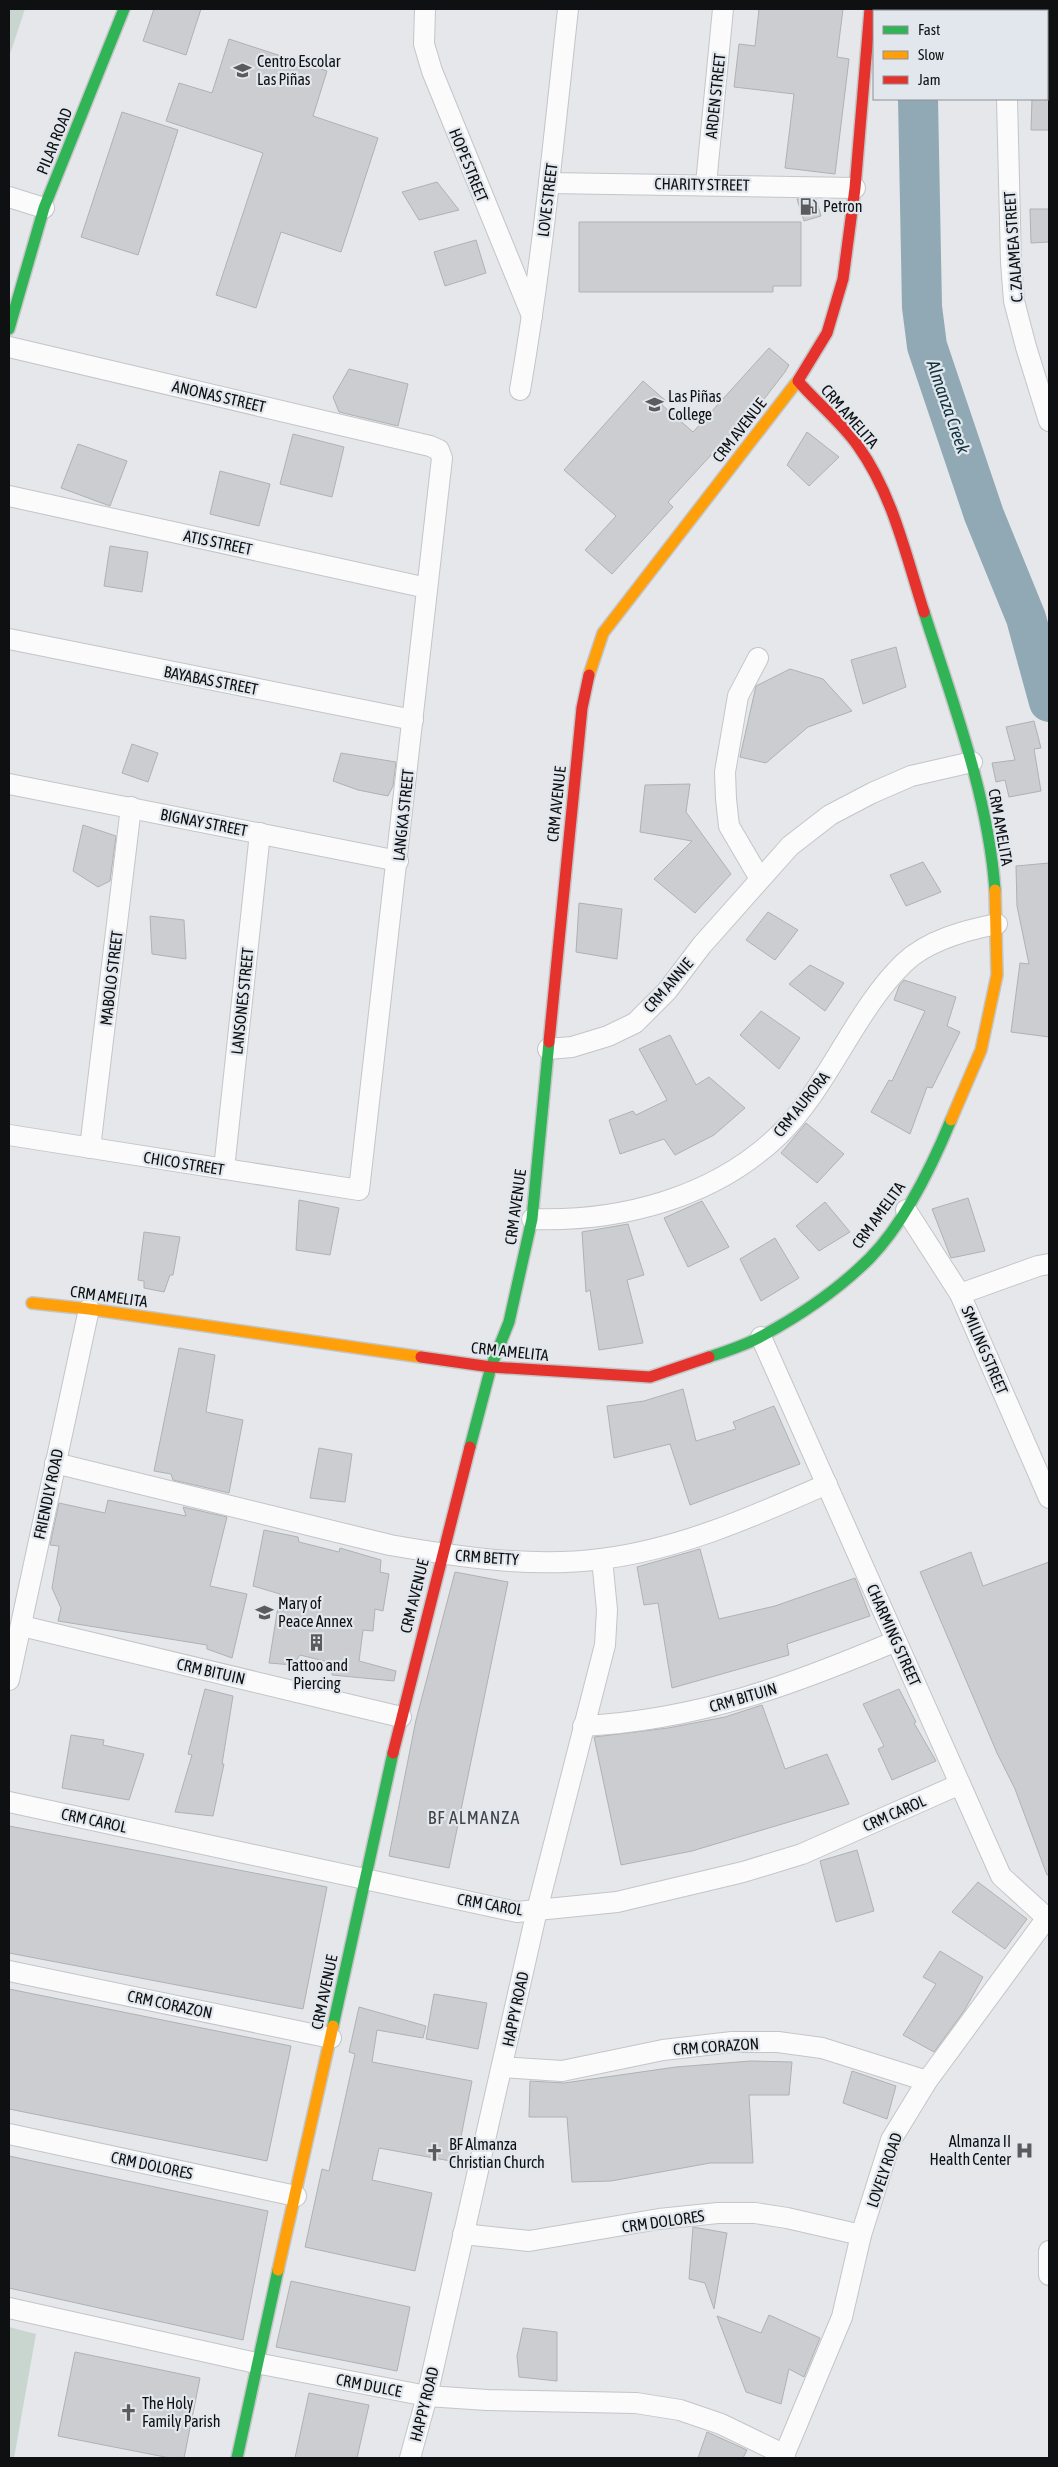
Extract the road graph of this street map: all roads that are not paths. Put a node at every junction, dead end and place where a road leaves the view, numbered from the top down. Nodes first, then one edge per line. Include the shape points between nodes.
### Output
1 (124, 9) edge
2 (425, 9) edge
3 (568, 9) edge
4 (723, 9) edge
5 (870, 9) edge
6 (1007, 100) edge
7 (549, 183) junction
8 (706, 184) junction
9 (855, 188) junction
10 (9, 197) edge
11 (44, 208) junction
12 (532, 318) junction
13 (9, 328) edge
14 (9, 347) edge
15 (798, 381) junction
16 (520, 390) dead end
17 (1049, 418) edge
18 (430, 446) joint
19 (9, 496) edge
20 (427, 588) junction
21 (9, 639) edge
22 (758, 658) dead end
23 (413, 720) junction
24 (972, 762) junction
25 (9, 784) edge
26 (131, 807) junction
27 (260, 833) junction
28 (398, 861) junction
29 (760, 879) junction
30 (997, 924) junction
31 (548, 1049) junction
32 (9, 1135) edge
33 (90, 1148) junction
34 (224, 1169) junction
35 (358, 1190) joint
36 (906, 1210) junction
37 (532, 1219) junction
38 (1049, 1264) edge
39 (960, 1294) junction
40 (32, 1303) dead end
41 (88, 1309) junction
42 (761, 1337) junction
43 (491, 1367) junction
44 (55, 1463) junction
45 (827, 1484) junction
46 (1049, 1498) edge
47 (442, 1554) junction
48 (602, 1559) junction
49 (22, 1626) junction
50 (896, 1641) junction
51 (9, 1680) edge
52 (401, 1717) junction
53 (583, 1726) junction
54 (960, 1784) junction
55 (9, 1802) edge
56 (366, 1878) junction
57 (536, 1910) junction
58 (1048, 1916) edge
59 (9, 1971) edge
60 (331, 2038) junction
61 (502, 2067) junction
62 (927, 2081) junction
63 (9, 2134) edge
64 (296, 2196) junction
65 (463, 2234) junction
66 (861, 2235) junction
67 (1049, 2251) edge
68 (1049, 2275) edge
69 (9, 2308) edge
70 (256, 2363) junction
71 (427, 2396) junction
72 (784, 2457) edge
73 (237, 2458) edge
74 (410, 2458) edge

1 - 11 street, PILAR ROAD
2 - 12 street, HOPE STREET via 424,44 432,72
3 - 7 street, LOVE STREET
4 - 8 street, ARDEN STREET
5 - 9 street, CRM AVENUE
6 - 17 street, C. ZALAMEA STREET via 1014,301
7 - 8 street, CHARITY STREET
7 - 12 street, LOVE STREET
8 - 9 street, CHARITY STREET
9 - 15 street, CRM AVENUE via 840,293 827,333
10 - 11 street
11 - 13 street, PILAR ROAD
12 - 16 street, LOVE STREET
14 - 18 street, ANONAS STREET
15 - 24 street, CRM AMELITA via 851,437 874,469 888,498
15 - 31 street, CRM AVENUE via 602,633 591,664 582,708
18 - 20 street, LANGKA STREET via 439,450 442,458
19 - 20 street, ATIS STREET
20 - 23 street, LANGKA STREET
21 - 23 street, BAYABAS STREET
22 - 29 street via 738,696 726,772 726,799 729,826
23 - 28 street, LANGKA STREET
24 - 29 street, CRM ANNIE via 911,776 830,815 790,846
24 - 30 street, CRM AMELITA via 993,867
25 - 26 street, BIGNAY STREET
26 - 27 street, BIGNAY STREET
26 - 33 street, MABOLO STREET
27 - 28 street, BIGNAY STREET
27 - 34 street, LANSONES STREET
28 - 35 street, LANGKA STREET
29 - 31 street, CRM ANNIE via 667,990 635,1023 599,1039 572,1047
30 - 36 street, CRM AMELITA via 997,975 981,1050 932,1165
30 - 37 street, CRM AURORA via 968,930 932,944 904,962 875,997 805,1103 780,1134 741,1165 708,1185 619,1215 580,1220
31 - 37 street, CRM AVENUE
32 - 33 street, CHICO STREET
33 - 34 street, CHICO STREET
34 - 35 street, CHICO STREET
36 - 39 street, SMILING STREET
36 - 42 street, CRM AMELITA via 871,1257 825,1297
37 - 43 street, CRM AVENUE via 509,1322
38 - 39 street
39 - 46 street, SMILING STREET
40 - 41 street, CRM AMELITA
41 - 43 street, CRM AMELITA
41 - 44 street, FRIENDLY ROAD
42 - 43 street, CRM AMELITA via 650,1377
42 - 45 street, CHARMING STREET
43 - 47 street, CRM AVENUE
44 - 47 street, CRM BETTY via 390,1545
44 - 49 street, FRIENDLY ROAD
45 - 48 street, CRM BETTY via 756,1516 695,1538
45 - 50 street, CHARMING STREET
47 - 48 street, CRM BETTY via 503,1560
47 - 52 street, CRM AVENUE
48 - 53 street, HAPPY ROAD via 607,1610 605,1645
49 - 51 street, FRIENDLY ROAD
49 - 52 street, CRM BITUIN
50 - 53 street, CRM BITUIN via 756,1696 630,1723
50 - 54 street, CHARMING STREET
52 - 56 street, CRM AVENUE
53 - 57 street, HAPPY ROAD
54 - 57 street, CRM CAROL via 802,1854 743,1872 617,1902
54 - 58 street, CHARMING STREET via 1001,1876
55 - 56 street, CRM CAROL
56 - 57 street, CRM CAROL via 517,1912
56 - 60 street, CRM AVENUE
57 - 61 street, HAPPY ROAD
58 - 62 street, LOVELY ROAD
59 - 60 street, CRM CORAZON
60 - 64 street, CRM AVENUE
61 - 62 street, CRM CORAZON via 562,2071 663,2050 732,2042 778,2042 822,2048
61 - 65 street, HAPPY ROAD
62 - 66 street, LOVELY ROAD via 891,2140
63 - 64 street, CRM DOLORES
64 - 70 street, CRM AVENUE
65 - 66 street, CRM DOLORES via 530,2241 659,2219 756,2213
65 - 71 street, HAPPY ROAD
66 - 72 street, LOVELY ROAD via 842,2317
67 - 68 street
69 - 70 street, CRM DULCE
70 - 71 street, CRM DULCE
70 - 73 street, CRM AVENUE
71 - 72 street, CRM DULCE via 636,2403 680,2410 721,2424
71 - 74 street, HAPPY ROAD

